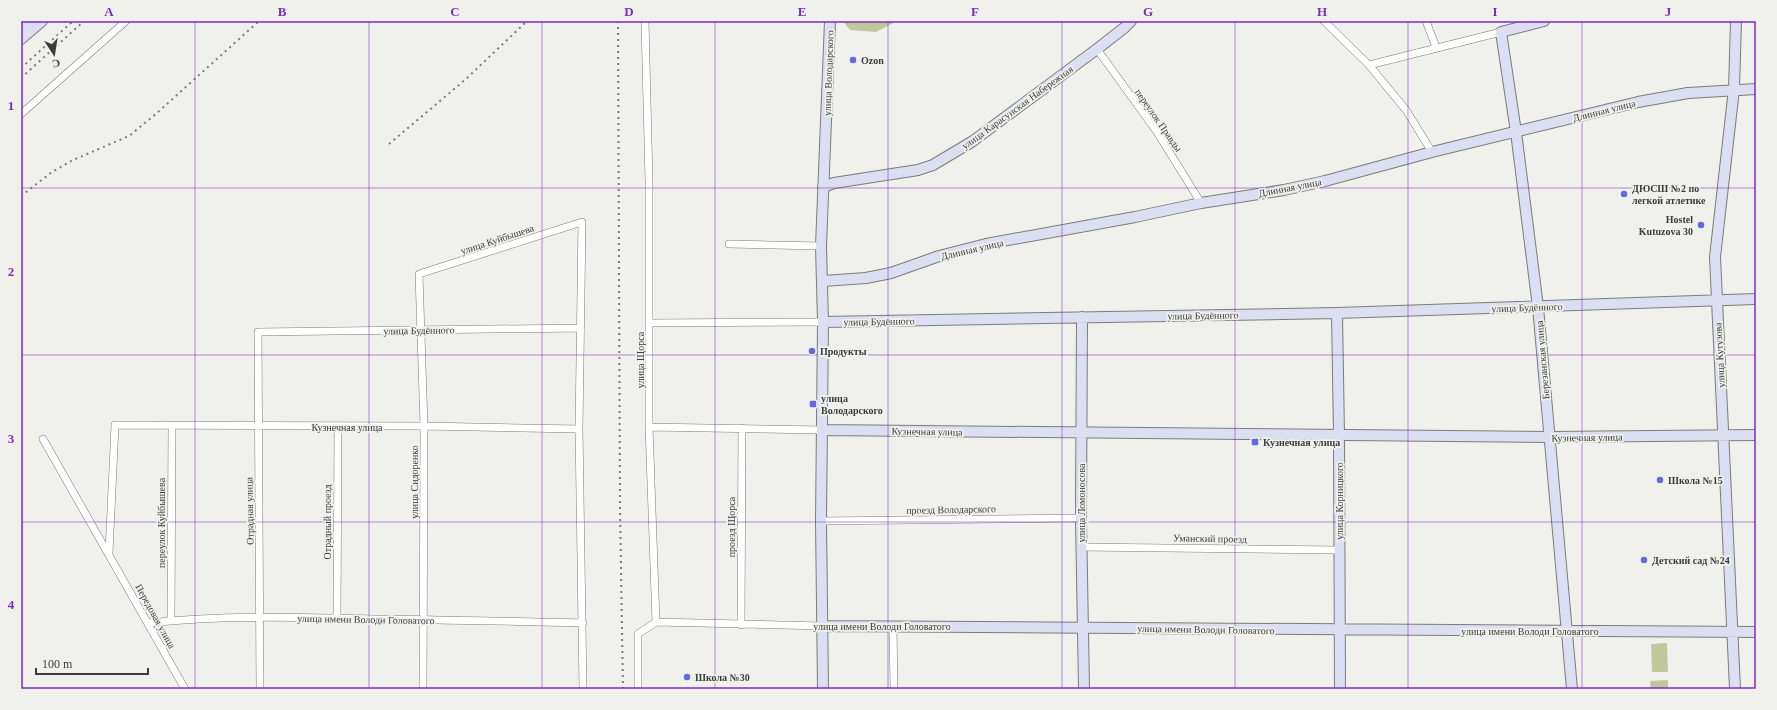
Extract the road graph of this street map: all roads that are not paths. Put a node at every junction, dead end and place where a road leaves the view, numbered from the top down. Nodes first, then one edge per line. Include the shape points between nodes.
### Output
1 (28, 21) edge
2 (42, 21) edge
3 (126, 21) edge
4 (644, 21) edge
5 (830, 21) edge
6 (1131, 21) edge
7 (1324, 21) edge
8 (1426, 21) edge
9 (1544, 21) edge
10 (1736, 21) edge
11 (21, 28) edge
12 (1501, 32) junction
13 (21, 39) edge
14 (1436, 47) junction
15 (1097, 49) junction
16 (1369, 64) junction
17 (1734, 89) junction
18 (1756, 89) edge
19 (21, 114) edge
20 (1516, 132) junction
21 (1432, 152) junction
22 (823, 187) junction
23 (1201, 203) junction
24 (729, 244) dead end
25 (821, 246) junction
26 (419, 274) joint
27 (823, 281) junction
28 (1756, 299) edge
29 (1716, 300) junction
30 (1538, 307) junction
31 (1337, 313) junction
32 (1082, 317) junction
33 (823, 322) junction
34 (650, 323) junction
35 (580, 328) junction
36 (422, 330) junction
37 (258, 332) joint
38 (172, 426) junction
39 (258, 426) junction
40 (424, 426) junction
41 (338, 427) junction
42 (649, 427) junction
43 (742, 428) junction
44 (579, 429) junction
45 (822, 430) junction
46 (1080, 433) junction
47 (1339, 435) junction
48 (1724, 435) junction
49 (1756, 435) edge
50 (1549, 437) junction
51 (43, 439) dead end
52 (1081, 518) junction
53 (821, 521) junction
54 (1081, 547) junction
55 (1339, 550) junction
56 (109, 553) junction
57 (260, 618) junction
58 (337, 618) junction
59 (171, 620) junction
60 (423, 620) junction
61 (656, 622) junction
62 (148, 623) junction
63 (583, 624) junction
64 (741, 625) junction
65 (823, 626) junction
66 (893, 627) junction
67 (1083, 628) junction
68 (1339, 630) junction
69 (1566, 631) junction
70 (1734, 631) junction
71 (1756, 632) edge
72 (185, 689) edge
73 (260, 689) edge
74 (423, 689) edge
75 (583, 689) edge
76 (638, 689) edge
77 (823, 689) edge
78 (894, 689) edge
79 (1084, 689) edge
80 (1340, 689) edge
81 (1572, 689) edge
82 (1735, 689) edge

1 - 11 street
2 - 13 street
3 - 19 street
4 - 34 street, улица Щорса
5 - 22 street, улица Володарского
6 - 15 street, улица Карасунская Набережная
7 - 16 street
8 - 14 street
9 - 12 street
10 - 17 street, улица Кутузова
12 - 14 street
12 - 20 street, Березанская улица
14 - 16 street
15 - 22 street, улица Карасунская Набережная via 973,141 933,165
15 - 23 street, переулок Правды via 1157,132
16 - 21 street via 1406,110
17 - 18 street, Длинная улица
17 - 20 street, Длинная улица via 1688,93 1638,102
17 - 29 street, улица Кутузова via 1715,257
20 - 21 street, Длинная улица
20 - 30 street, Березанская улица
21 - 23 street, Длинная улица via 1284,190
22 - 25 street, улица Володарского
23 - 27 street, Длинная улица via 986,244 939,256 891,273 866,278
24 - 25 street
25 - 27 street, улица Володарского
26 - 35 street, улица Куйбышева via 582,222
26 - 36 street, улица Сидоренко
27 - 33 street, улица Володарского
28 - 29 street, улица Будённого
29 - 30 street, улица Будённого
29 - 48 street, улица Кутузова
30 - 31 street, улица Будённого
30 - 50 street, Березанская улица
31 - 32 street, улица Будённого
31 - 47 street, улица Корницкого
32 - 33 street, улица Будённого
32 - 46 street, улица Ломоносова
33 - 34 street, улица Будённого
33 - 45 street, улица Володарского
34 - 42 street, улица Щорса
35 - 36 street, улица Будённого
35 - 44 street
36 - 37 street, улица Будённого
36 - 40 street, улица Сидоренко
37 - 39 street, Отрадная улица
38 - 39 street, Кузнечная улица
38 - 56 street, Кузнечная улица via 115,426
38 - 59 street, переулок Куйбышева
39 - 41 street, Кузнечная улица
39 - 57 street, Отрадная улица
40 - 41 street, Кузнечная улица
40 - 44 street, Кузнечная улица
40 - 60 street, улица Сидоренко
41 - 58 street, Отрадный проезд
42 - 43 street, Кузнечная улица
42 - 61 street, улица Щорса
43 - 45 street, Кузнечная улица
43 - 64 street, проезд Щорса
44 - 63 street
45 - 46 street, Кузнечная улица
45 - 53 street, улица Володарского
46 - 47 street, Кузнечная улица
46 - 52 street, улица Ломоносова
47 - 50 street, Кузнечная улица
47 - 55 street, улица Корницкого
48 - 49 street, Кузнечная улица
48 - 50 street, Кузнечная улица
48 - 70 street, улица Кутузова
50 - 69 street, Березанская улица
51 - 56 street, Передовая улица
52 - 53 street, проезд Володарского
52 - 54 street, улица Ломоносова
53 - 65 street, улица Володарского
54 - 55 street, Уманский проезд
54 - 67 street, улица Ломоносова
55 - 68 street, улица Корницкого
56 - 62 street, Передовая улица
57 - 58 street, улица имени Володи Головатого
57 - 59 street, улица имени Володи Головатого
57 - 73 street, Отрадная улица
58 - 60 street, улица имени Володи Головатого
59 - 62 street, улица имени Володи Головатого
60 - 63 street, улица имени Володи Головатого
60 - 74 street, улица Сидоренко
61 - 64 street, улица имени Володи Головатого
61 - 76 street via 638,634
62 - 72 street, Передовая улица
63 - 75 street
64 - 65 street, улица имени Володи Головатого
65 - 66 street, улица имени Володи Головатого
65 - 77 street, улица Володарского
66 - 67 street, улица имени Володи Головатого
66 - 78 street
67 - 68 street, улица имени Володи Головатого
67 - 79 street, улица Ломоносова
68 - 69 street, улица имени Володи Головатого
68 - 80 street, улица Корницкого
69 - 70 street, улица имени Володи Головатого
69 - 81 street, Березанская улица
70 - 71 street, улица имени Володи Головатого
70 - 82 street, улица Кутузова

